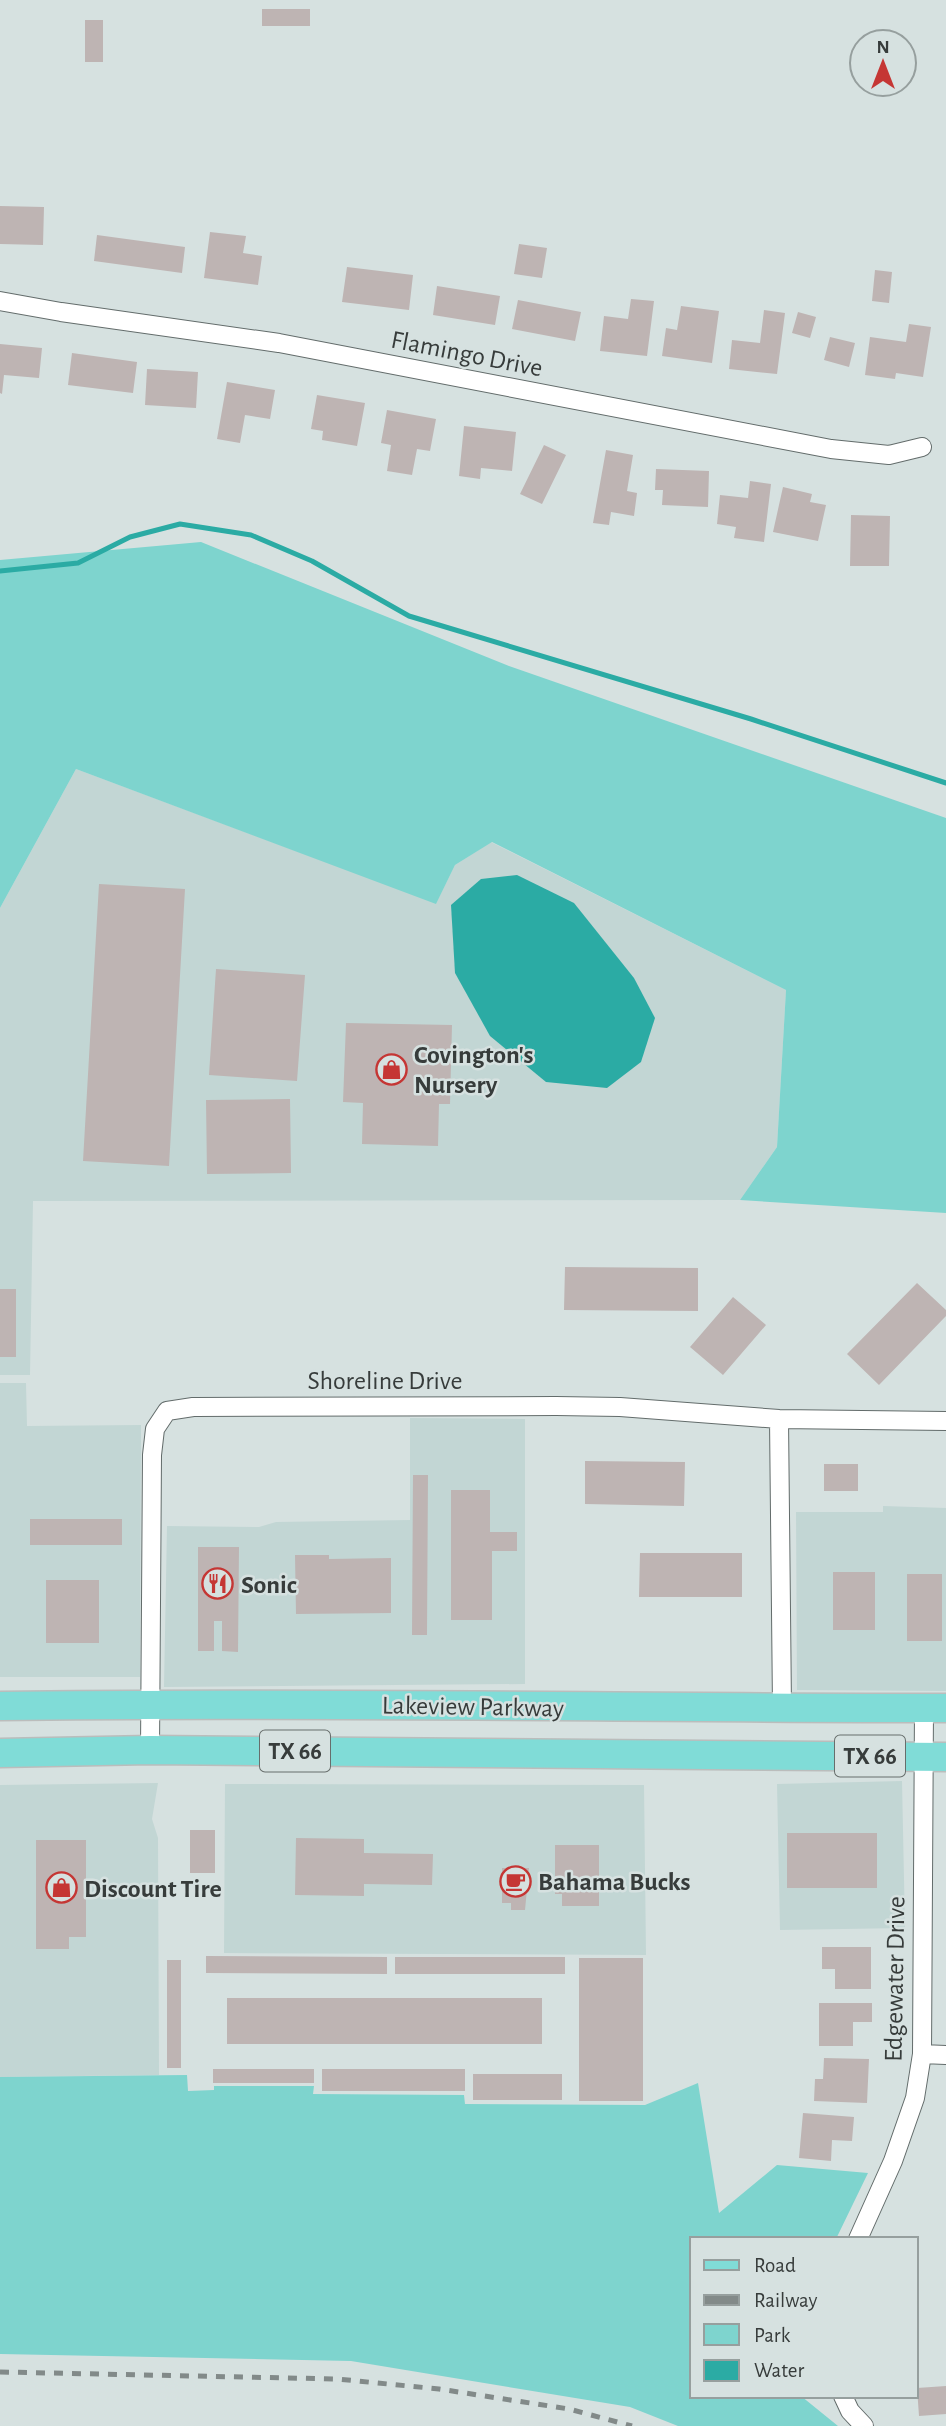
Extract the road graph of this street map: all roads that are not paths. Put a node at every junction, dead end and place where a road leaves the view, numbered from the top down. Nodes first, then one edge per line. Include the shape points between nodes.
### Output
1 (0, 301) edge
2 (922, 447) dead end
3 (779, 1419) junction
4 (946, 1421) edge
5 (150, 1704) junction
6 (0, 1706) edge
7 (782, 1707) junction
8 (935, 1708) edge
9 (150, 1750) junction
10 (0, 1753) edge
11 (934, 1757) edge
12 (922, 2054) junction
13 (946, 2055) edge
14 (859, 2237) edge
15 (844, 2398) edge
16 (864, 2426) edge

1 - 2 street, Flamingo Drive via 279,343 831,449 889,455
3 - 4 street, Shoreline Drive
3 - 5 street, Shoreline Drive via 569,1406 167,1410 155,1429 152,1455
3 - 7 street
5 - 6 main road, Lakeview Parkway / TX 66
5 - 7 main road, Lakeview Parkway / TX 66
5 - 9 street, Shoreline Drive
7 - 8 main road, Lakeview Parkway / TX 66
8 - 11 street, Edgewater Drive
9 - 10 main road, Lakeview Parkway / TX 66
9 - 11 main road, Lakeview Parkway / TX 66
11 - 12 street, Edgewater Drive
12 - 13 street
12 - 14 street, Edgewater Drive via 915,2098 898,2148
15 - 16 street

